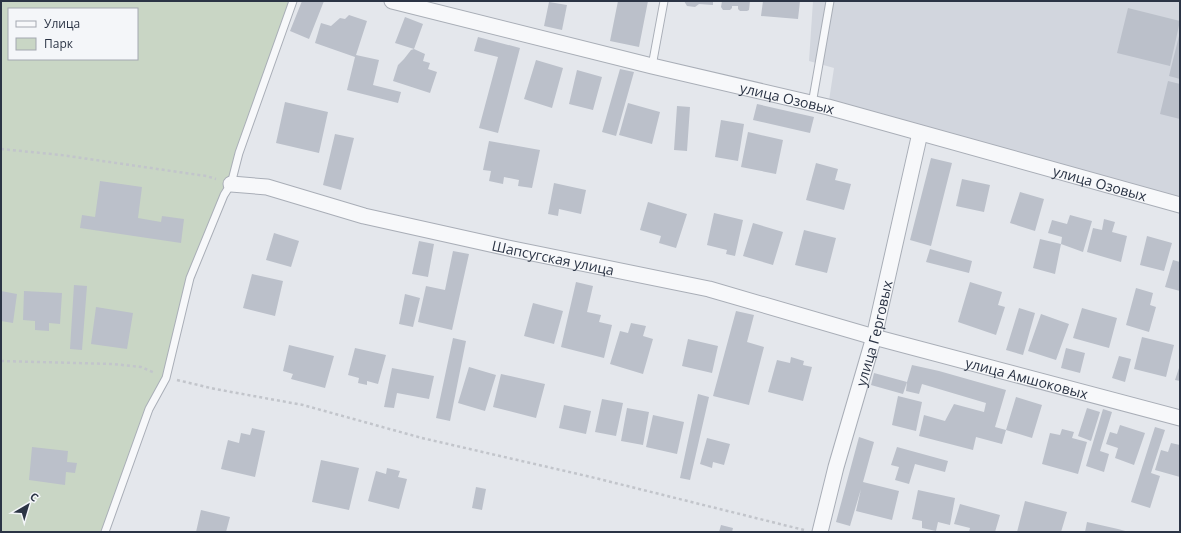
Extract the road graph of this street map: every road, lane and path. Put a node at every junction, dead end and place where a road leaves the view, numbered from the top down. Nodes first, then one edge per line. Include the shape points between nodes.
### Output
1 (293, 1) edge
2 (392, 1) edge
3 (664, 1) edge
4 (830, 1) edge
5 (652, 66) junction
6 (812, 104) junction
7 (920, 133) junction
8 (1, 149) edge
9 (231, 184) junction
10 (1180, 206) edge
11 (874, 337) junction
12 (1, 361) edge
13 (166, 378) junction
14 (1180, 418) edge
15 (105, 532) edge
16 (810, 532) edge
17 (820, 532) edge

1 - 9 lane via 239,153
2 - 5 street, улица Озовых
3 - 5 lane
4 - 6 lane
5 - 6 street, улица Озовых
6 - 7 street, улица Озовых
7 - 10 street, улица Озовых
7 - 11 street, улица Герговых
8 - 9 path via 206,176
9 - 11 street, Шапсугская улица via 267,187 380,219 709,289
9 - 13 lane via 224,195 190,278
11 - 14 street, улица Амшоковых
11 - 17 street, улица Герговых
12 - 13 path via 113,364 141,367
13 - 15 lane via 149,409
13 - 16 path via 303,405 422,438

